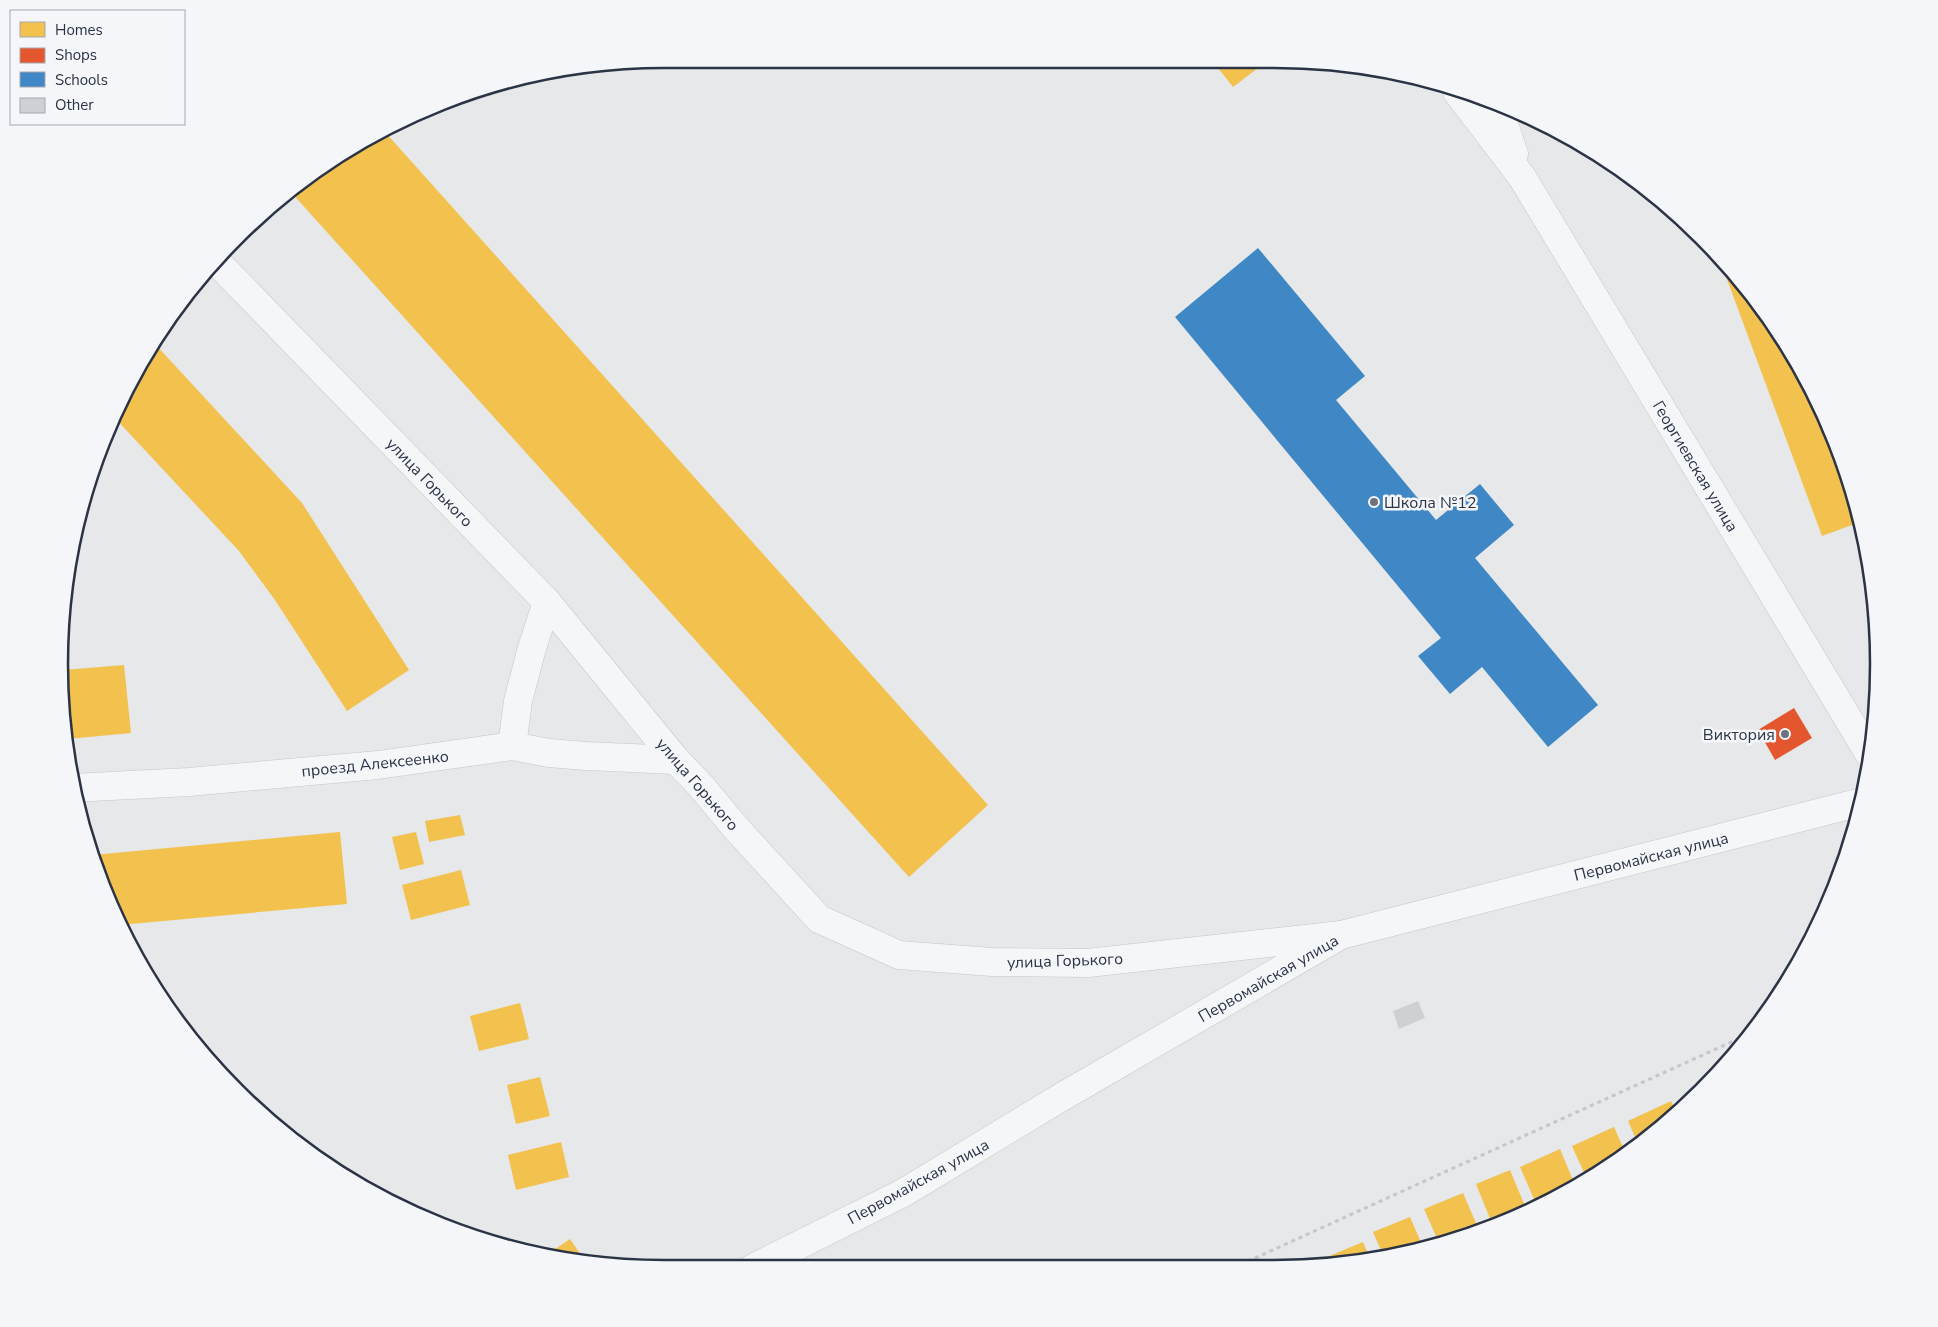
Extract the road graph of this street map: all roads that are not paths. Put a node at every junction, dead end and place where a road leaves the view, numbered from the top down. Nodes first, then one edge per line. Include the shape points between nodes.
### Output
1 (1461, 98) edge
2 (1500, 112) edge
3 (1522, 177) junction
4 (220, 265) edge
5 (547, 602) junction
6 (512, 746) junction
7 (1864, 746) edge
8 (676, 760) junction
9 (81, 788) edge
10 (1853, 804) edge
11 (1341, 935) junction
12 (769, 1260) edge

1 - 3 street, Георгиевская улица
2 - 3 street, Георгиевская улица
3 - 7 street, Георгиевская улица
4 - 5 street, улица Горького
5 - 6 street via 518,701
5 - 8 street, улица Горького
6 - 8 street, проезд Алексеенко via 549,753
6 - 9 street, проезд Алексеенко via 378,765 190,782
8 - 11 street, улица Горького via 819,919 899,955 992,962 1088,963
10 - 11 street, Первомайская улица
11 - 12 street, Первомайская улица via 903,1193

